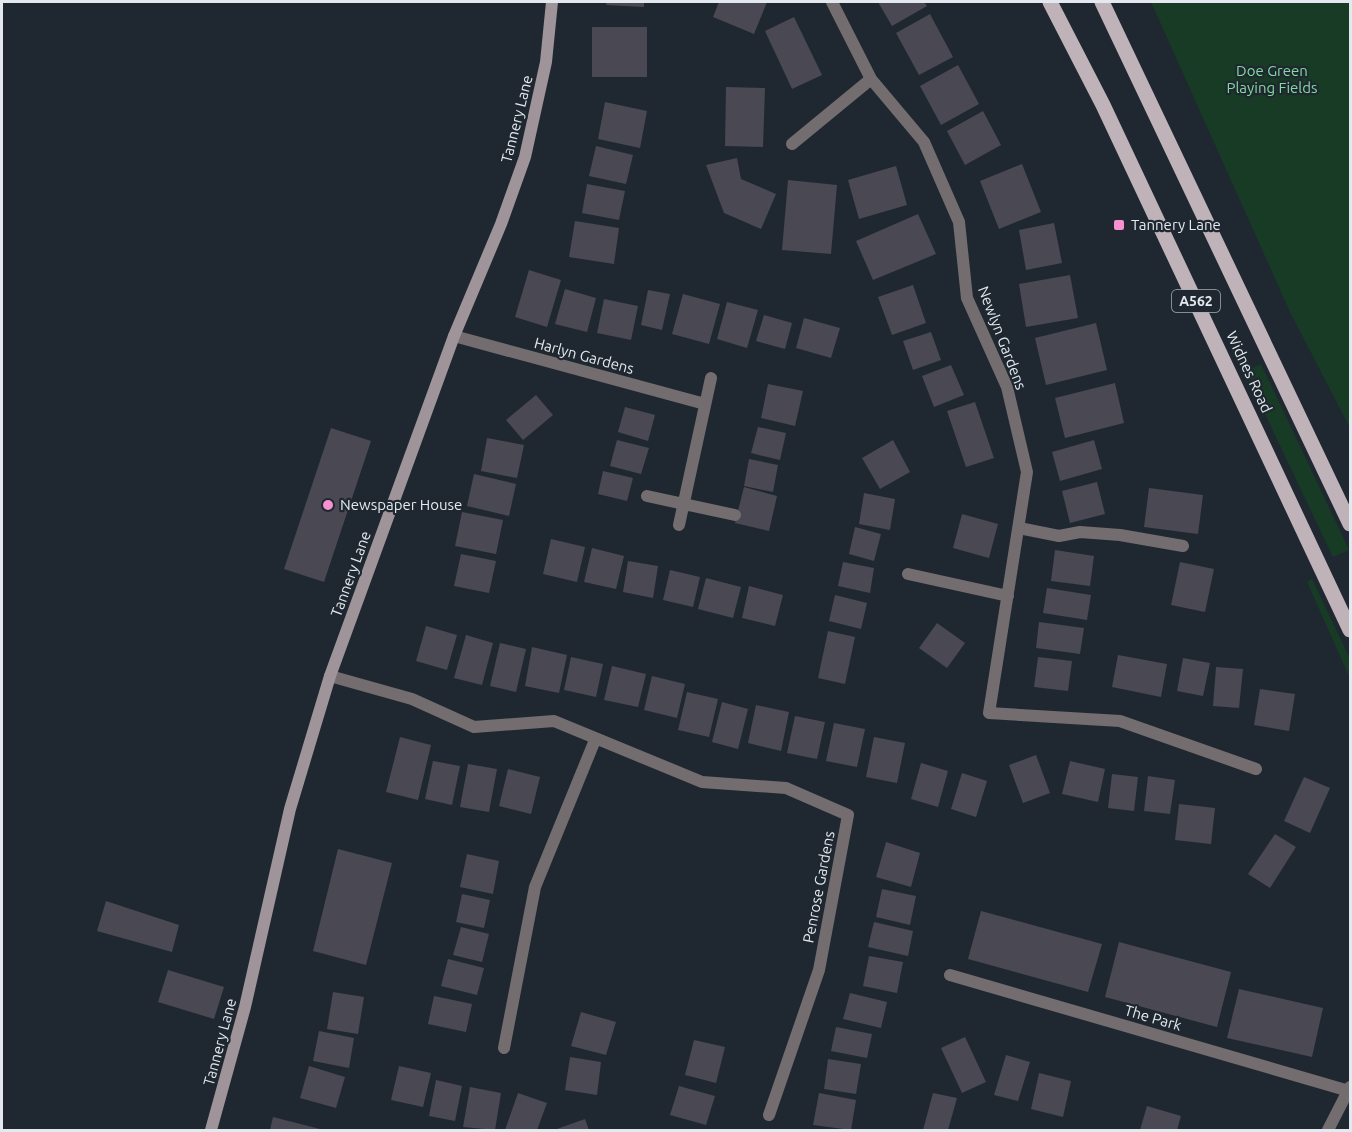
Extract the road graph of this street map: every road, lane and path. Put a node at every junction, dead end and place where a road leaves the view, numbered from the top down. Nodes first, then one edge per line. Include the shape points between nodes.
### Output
1 (552, 2) edge
2 (832, 2) edge
3 (1050, 2) edge
4 (1102, 2) edge
5 (871, 79) junction
6 (792, 144) dead end
7 (454, 336) junction
8 (711, 378) dead end
9 (705, 404) junction
10 (647, 496) dead end
11 (684, 504) junction
12 (735, 515) dead end
13 (1350, 524) edge
14 (679, 525) dead end
15 (1019, 528) junction
16 (1183, 546) dead end
17 (908, 574) dead end
18 (1008, 596) junction
19 (1350, 630) edge
20 (330, 676) junction
21 (595, 740) junction
22 (1256, 769) dead end
23 (950, 975) dead end
24 (504, 1048) dead end
25 (1350, 1088) edge
26 (769, 1115) dead end
27 (211, 1131) edge
28 (1328, 1131) edge

1 - 7 street, Tannery Lane via 546,63 525,157
2 - 5 street, Newlyn Gardens
3 - 19 main road, Widnes Road / A562 via 1103,105
4 - 13 main road, Widnes Road / A562
5 - 6 street
5 - 15 street, Newlyn Gardens via 924,142 959,222 967,298 1006,387 1027,472
7 - 9 street, Harlyn Gardens
7 - 20 street, Tannery Lane
8 - 9 street
9 - 11 street
10 - 11 street
11 - 12 street
11 - 14 street
15 - 16 street via 1059,536 1080,532 1120,535
15 - 18 street, Newlyn Gardens
17 - 18 street
18 - 22 street, Newlyn Gardens via 989,713 1120,721
20 - 21 street, Penrose Gardens via 412,699 474,727 554,721
20 - 27 street, Tannery Lane via 290,809 245,1007
21 - 24 street via 535,887
21 - 26 street, Penrose Gardens via 702,782 786,788 848,815 819,970
23 - 25 street, The Park
25 - 28 street, The Park

